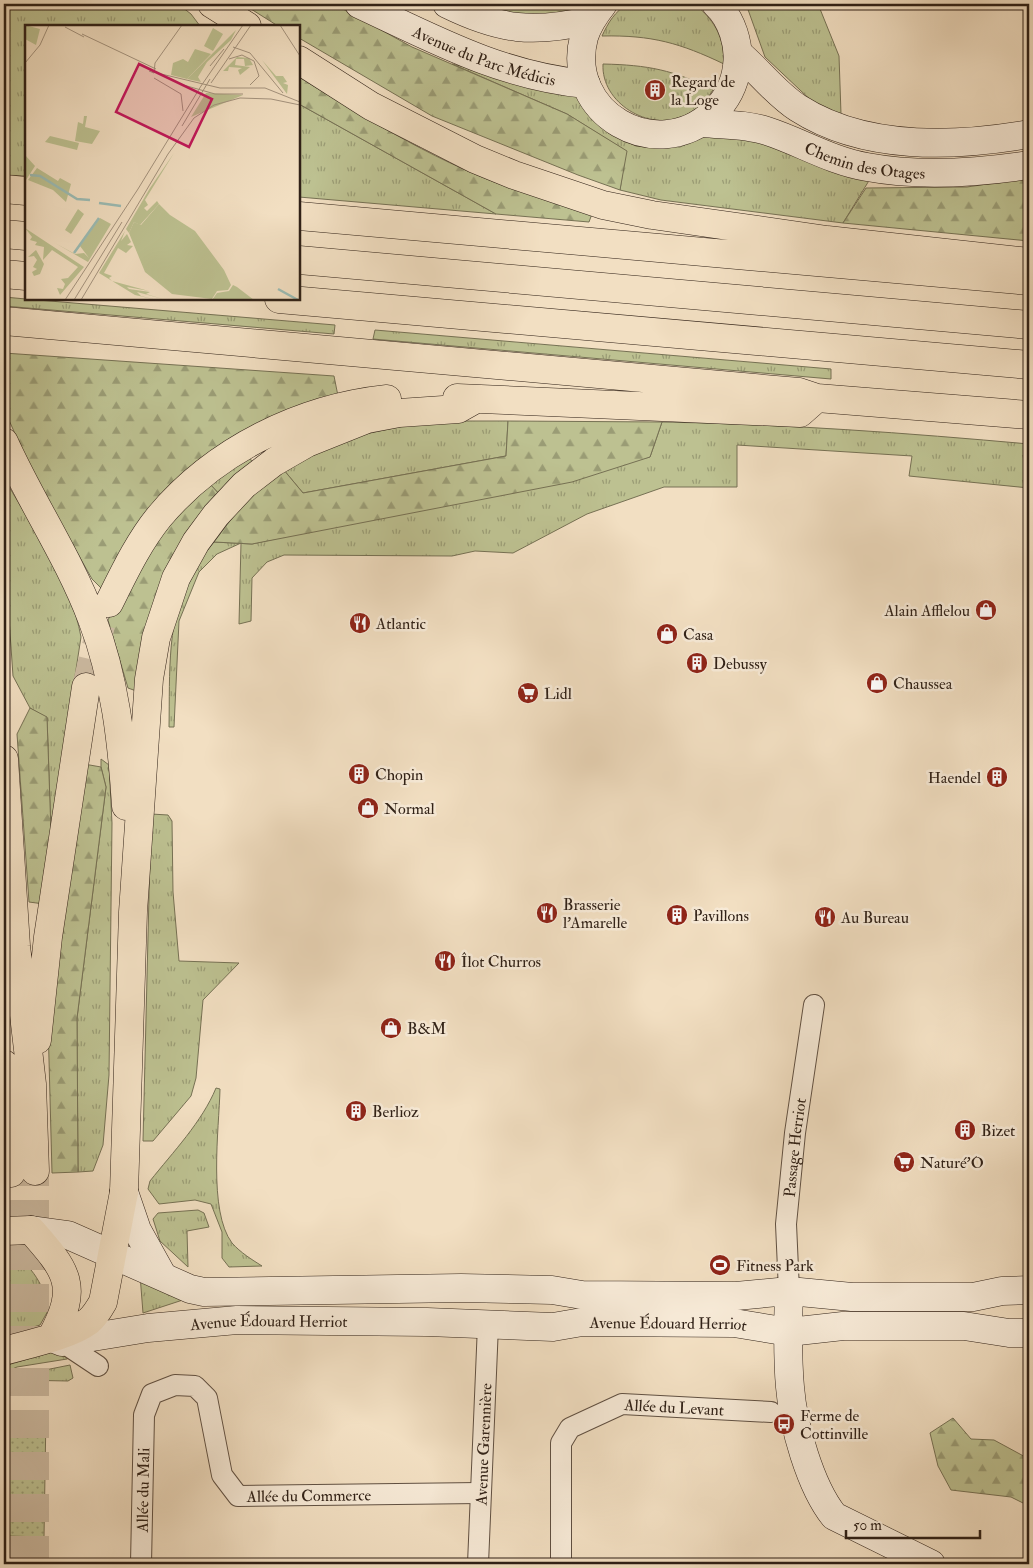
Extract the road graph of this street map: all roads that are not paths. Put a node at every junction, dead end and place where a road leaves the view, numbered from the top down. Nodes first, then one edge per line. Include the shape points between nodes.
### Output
1 (212, 4) edge
2 (359, 4) edge
3 (447, 4) edge
4 (720, 5) edge
5 (597, 12) edge
6 (245, 25) edge
7 (739, 54) junction
8 (300, 61) edge
9 (586, 84) junction
10 (703, 122) junction
11 (1029, 134) edge
12 (1029, 165) edge
13 (4, 189) edge
14 (25, 191) edge
15 (300, 216) edge
16 (4, 234) edge
17 (25, 236) edge
18 (300, 260) edge
19 (1029, 262) edge
20 (4, 274) edge
21 (25, 276) edge
22 (1029, 281) edge
23 (291, 300) edge
24 (4, 321) edge
25 (1029, 325) edge
26 (1029, 365) edge
27 (817, 398) junction
28 (474, 400) junction
29 (1029, 415) edge
30 (4, 442) edge
31 (110, 603) tunnel mouth
32 (86, 687) tunnel mouth
33 (4, 759) edge
34 (133, 912) junction
35 (814, 1005) dead end
36 (4, 1064) edge
37 (32, 1084) junction
38 (124, 1192) junction
39 (31, 1230) junction
40 (4, 1231) edge
41 (114, 1254) junction
42 (162, 1275) junction
43 (491, 1290) junction
44 (1029, 1290) edge
45 (789, 1291) junction
46 (488, 1325) junction
47 (789, 1332) junction
48 (1029, 1333) edge
49 (56, 1340) junction
50 (4, 1352) edge
51 (98, 1366) dead end
52 (771, 1412) dead end
53 (144, 1415) joint
54 (479, 1494) junction
55 (141, 1564) edge
56 (478, 1564) edge
57 (561, 1564) edge
58 (931, 1564) edge

1 - 6 main road
2 - 9 street, Avenue du Parc Médicis via 485,62 514,71
3 - 5 street, Avenue du Parc Médicis via 480,19 537,30
4 - 7 street via 730,23
5 - 9 street via 584,36 582,54
7 - 10 street via 734,83 722,105
7 - 11 street, Chemin des Otages via 798,108 863,135 918,142 951,142
8 - 19 main road via 371,106 474,160 603,204 817,239
9 - 10 street via 609,117 626,128 645,134 665,135 685,131
10 - 12 street, Chemin des Otages via 750,126 823,155 866,167 934,173 990,171
13 - 14 main road
15 - 22 main road
16 - 17 main road
18 - 25 main road
20 - 21 main road
23 - 26 main road
24 - 27 main road via 800,392
27 - 28 main road via 800,413
27 - 29 main road
28 - 31 main road via 414,398 363,402 332,409 261,436 228,456 159,518 133,556
28 - 34 main road via 458,409 367,419 307,443 244,485 216,514 196,542 176,578 156,638 149,679
30 - 34 main road via 81,593 110,674 124,774
32 - 37 main road via 48,937
33 - 37 main road via 16,946
34 - 38 main road
35 - 45 street, Passage Herriot via 795,1133 786,1224
36 - 37 main road via 23,1172
38 - 41 main road
38 - 42 street via 137,1230
39 - 40 main road
39 - 41 street, Avenue Édouard Herriot via 68,1234
39 - 49 main road via 59,1266 67,1286 66,1306
41 - 42 street, Avenue Édouard Herriot
41 - 49 main road via 103,1302 97,1313
42 - 43 street, Avenue Édouard Herriot via 204,1292
43 - 45 street, Avenue Édouard Herriot via 552,1290 582,1295 736,1296
43 - 46 street
44 - 45 street, Avenue Édouard Herriot via 973,1297 852,1298
45 - 47 street
46 - 47 street, Avenue Édouard Herriot via 552,1328 582,1322 734,1323
46 - 49 street, Avenue Édouard Herriot via 208,1322
46 - 54 street, Avenue Garennière
47 - 48 street, Avenue Édouard Herriot via 843,1326 964,1326
47 - 58 street via 790,1388 811,1475 823,1502 834,1516
49 - 50 main road
49 - 51 street
52 - 57 street, Allée du Levant via 622,1404 570,1428 561,1443
53 - 54 street, Allée du Commerce via 152,1394 175,1386 195,1386 207,1398 222,1475 238,1496
53 - 55 street, Allée du Mali
54 - 56 street, Avenue Garennière

